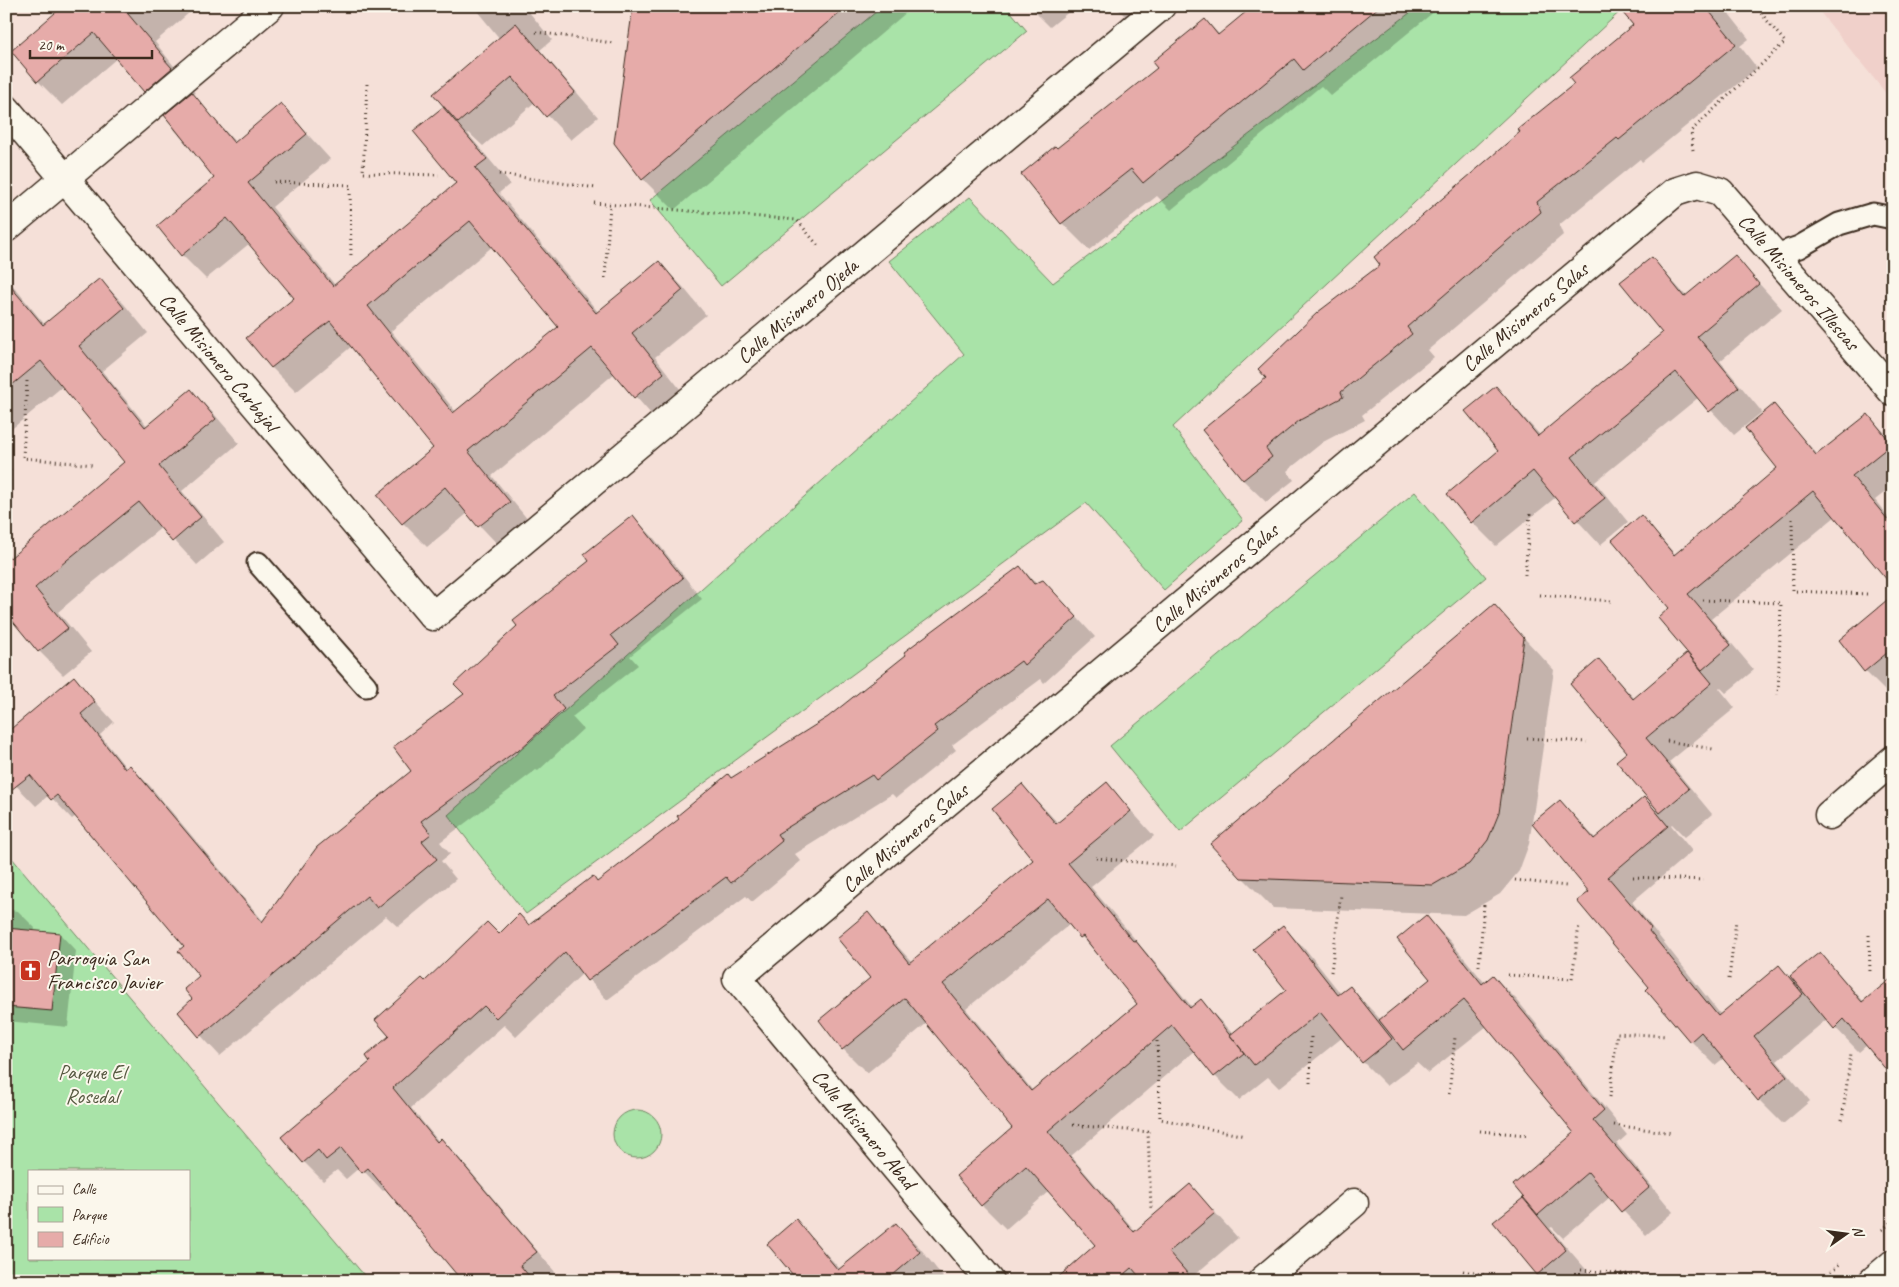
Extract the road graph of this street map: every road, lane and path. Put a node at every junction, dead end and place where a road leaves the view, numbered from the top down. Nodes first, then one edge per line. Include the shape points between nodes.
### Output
1 (270, 6) edge
2 (1161, 6) edge
3 (1755, 6) edge
4 (536, 32) dead end
5 (613, 43) dead end
6 (367, 84) dead end
7 (6, 109) edge
8 (499, 174) dead end
9 (439, 175) dead end
10 (65, 179) junction
11 (274, 182) dead end
12 (1697, 185) junction
13 (596, 188) dead end
14 (594, 203) dead end
15 (610, 205) junction
16 (1893, 218) edge
17 (6, 228) edge
18 (822, 250) dead end
19 (1776, 255) junction
20 (351, 257) dead end
21 (605, 278) dead end
22 (27, 381) dead end
23 (1893, 392) edge
24 (94, 465) dead end
25 (6, 468) edge
26 (1530, 514) dead end
27 (1792, 519) dead end
28 (6, 534) edge
29 (258, 563) dead end
30 (1526, 575) dead end
31 (1868, 594) dead end
32 (1540, 595) dead end
33 (1703, 600) dead end
34 (1611, 601) dead end
35 (433, 616) joint
36 (366, 686) dead end
37 (1778, 695) dead end
38 (1527, 738) dead end
39 (1667, 741) dead end
40 (1587, 742) dead end
41 (1713, 749) dead end
42 (1893, 760) edge
43 (1829, 815) dead end
44 (1096, 858) dead end
45 (1176, 866) dead end
46 (1633, 877) dead end
47 (1515, 880) dead end
48 (1703, 880) dead end
49 (1566, 886) dead end
50 (1341, 895) dead end
51 (1484, 905) dead end
52 (1736, 920) dead end
53 (1579, 925) dead end
54 (1869, 935) dead end
55 (1479, 966) dead end
56 (1331, 972) dead end
57 (1870, 972) dead end
58 (1508, 975) dead end
59 (738, 978) joint
60 (1729, 979) dead end
61 (1666, 1036) dead end
62 (1311, 1037) dead end
63 (1455, 1037) dead end
64 (1157, 1041) dead end
65 (1851, 1053) dead end
66 (1310, 1083) dead end
67 (1449, 1094) dead end
68 (1610, 1097) dead end
69 (1842, 1120) dead end
70 (1073, 1125) dead end
71 (1614, 1125) dead end
72 (1480, 1131) dead end
73 (1673, 1133) dead end
74 (1528, 1135) dead end
75 (1245, 1136) dead end
76 (1354, 1203) dead end
77 (1151, 1208) dead end
78 (1893, 1264) edge
79 (1581, 1270) dead end
80 (1463, 1271) dead end
81 (1657, 1277) dead end
82 (1496, 1278) dead end
83 (990, 1281) edge
84 (1262, 1281) edge
85 (1873, 1281) edge

1 - 10 street
2 - 35 street, Calle Misionero Ojeda
3 - 12 path via 1786,42 1691,131
4 - 5 path
6 - 9 path via 363,173
7 - 10 street, Calle Misionero Carbajal
8 - 13 path
10 - 17 street
10 - 35 street, Calle Misionero Carbajal
11 - 20 path via 350,185
12 - 19 street, Calle Misioneros Illescas via 1720,192
12 - 59 street, Calle Misioneros Salas via 1674,192
14 - 15 path
15 - 18 path via 797,220
15 - 21 path
16 - 19 lane via 1873,214 1839,224 1799,247
19 - 23 street, Calle Misioneros Illescas
22 - 24 path via 23,458
25 - 28 path via 10,468
26 - 30 path
27 - 31 path via 1793,591
29 - 36 lane
32 - 34 path
33 - 37 path via 1780,603
38 - 40 path
39 - 41 path
42 - 43 street
44 - 45 path
46 - 48 path
47 - 49 path
50 - 56 path
51 - 55 path
52 - 60 path
53 - 58 path via 1572,978
54 - 57 path
59 - 83 street, Calle Misionero Abad
61 - 68 path via 1617,1033
62 - 66 path
63 - 67 path
64 - 75 path via 1160,1119
65 - 69 path
70 - 77 path via 1148,1132
71 - 73 path
72 - 74 path
76 - 84 street
78 - 85 street
79 - 81 path
80 - 82 path

